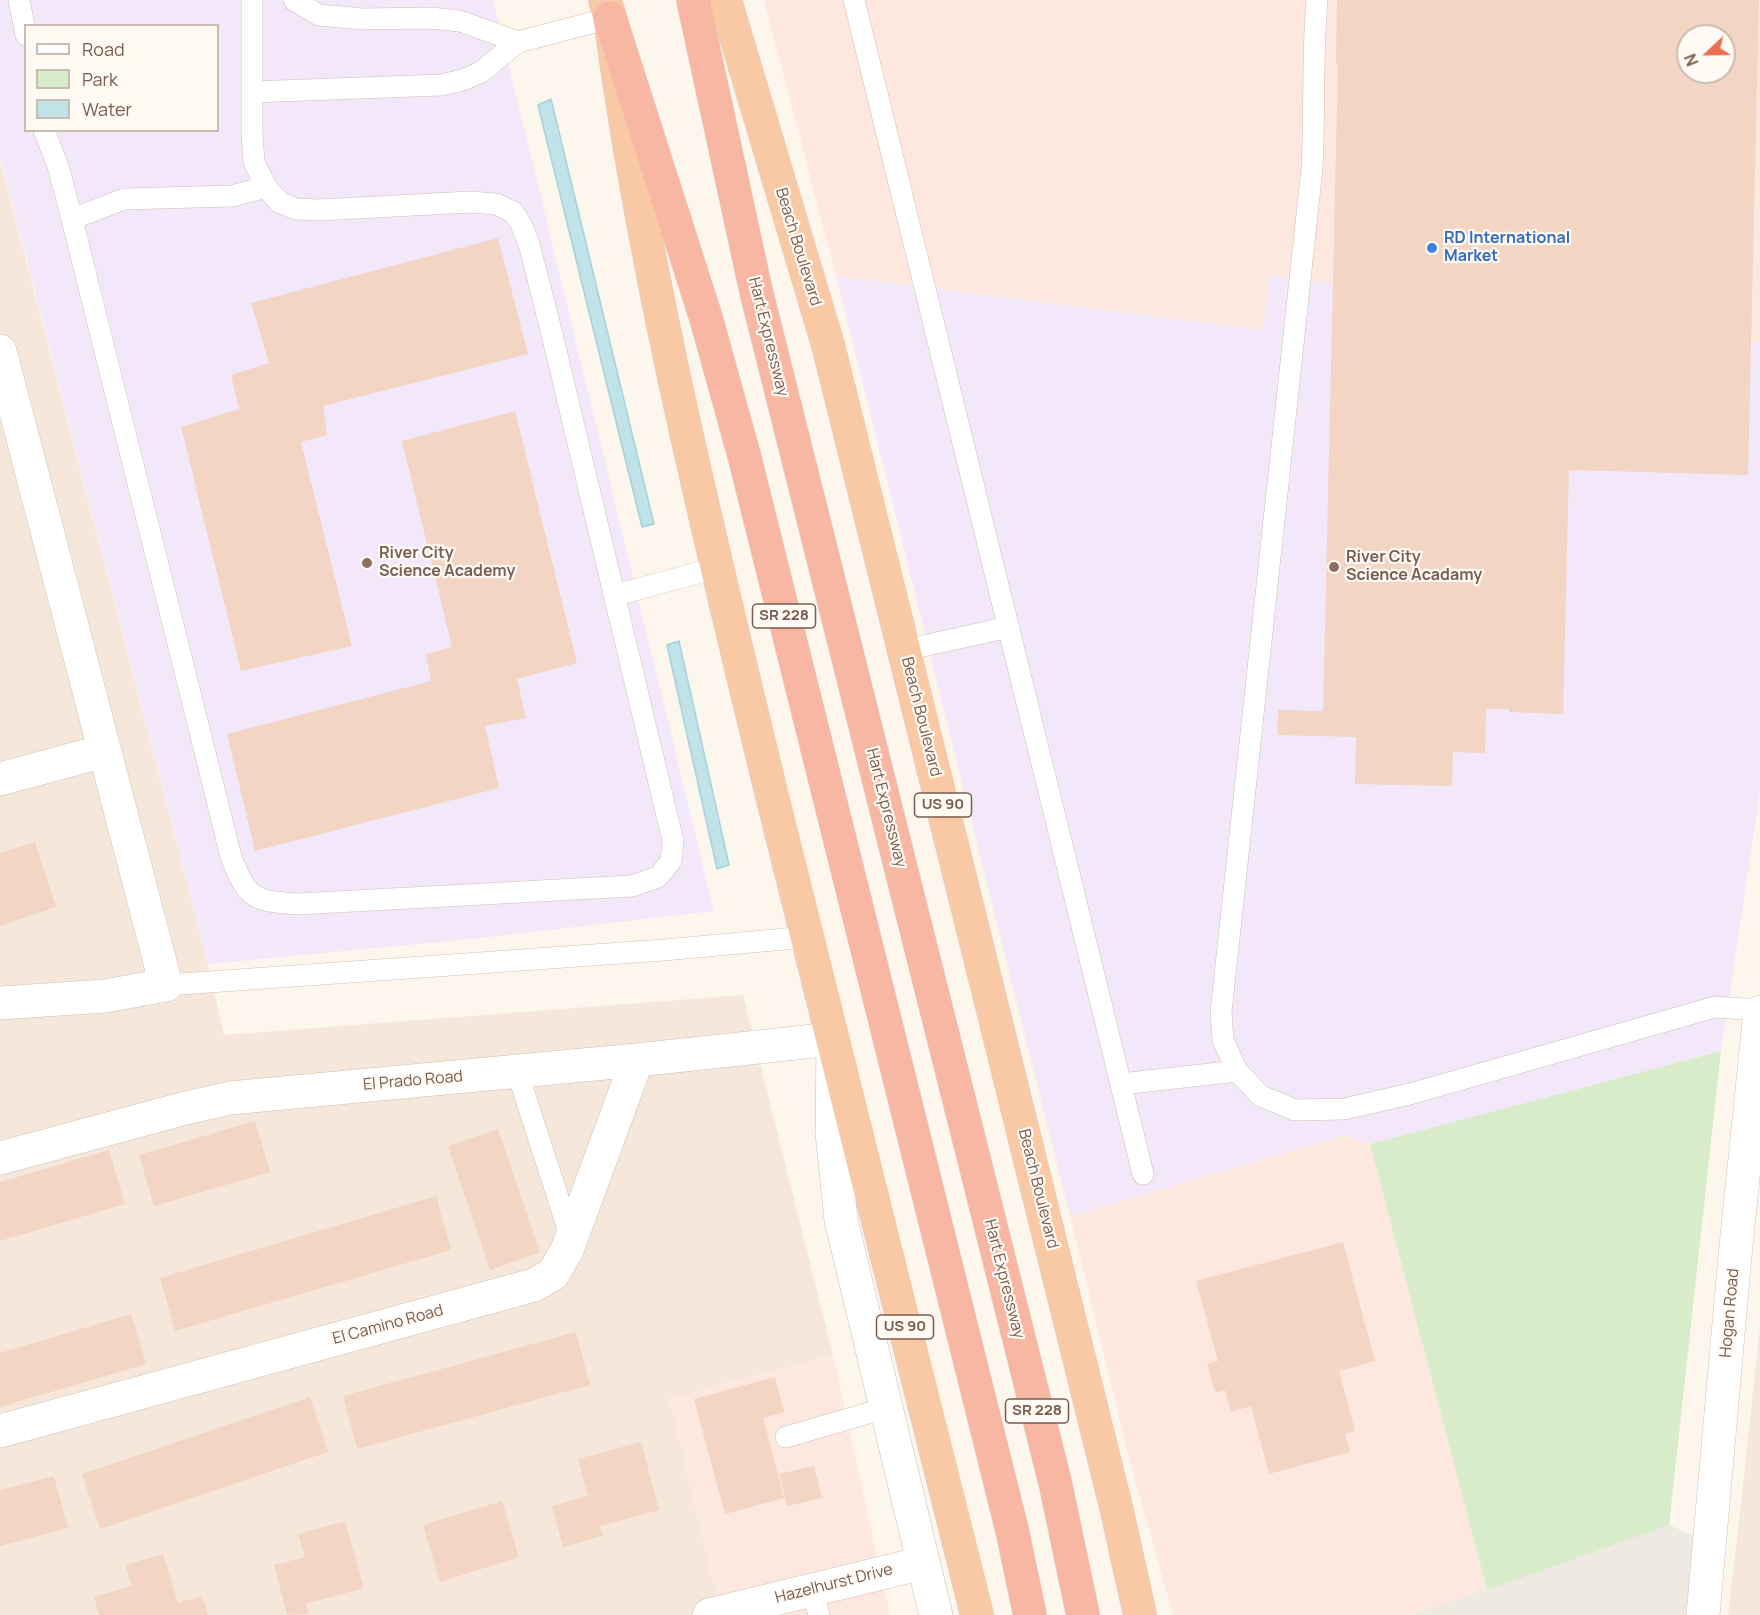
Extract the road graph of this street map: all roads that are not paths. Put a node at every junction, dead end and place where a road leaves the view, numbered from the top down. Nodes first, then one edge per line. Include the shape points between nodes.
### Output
1 (20, 0) edge
2 (252, 0) edge
3 (294, 0) edge
4 (693, 0) edge
5 (725, 0) edge
6 (854, 0) edge
7 (1317, 0) edge
8 (608, 9) edge
9 (24, 24) edge
10 (518, 42) junction
11 (252, 92) junction
12 (45, 132) edge
13 (266, 187) junction
14 (72, 219) junction
15 (0, 351) edge
16 (10, 431) edge
17 (717, 568) junction
18 (621, 594) junction
19 (1008, 627) junction
20 (905, 650) junction
21 (105, 752) junction
22 (0, 779) edge
23 (807, 937) junction
24 (165, 986) junction
25 (0, 1003) edge
26 (1760, 1011) edge
27 (833, 1039) junction
28 (637, 1060) junction
29 (518, 1071) junction
30 (1237, 1071) junction
31 (1121, 1084) junction
32 (0, 1158) edge
33 (1143, 1174) dead end
34 (571, 1238) junction
35 (886, 1408) junction
36 (0, 1431) edge
37 (786, 1437) dead end
38 (923, 1563) junction
39 (815, 1602) edge
40 (709, 1615) edge
41 (936, 1615) edge
42 (977, 1615) edge
43 (1030, 1615) edge
44 (1083, 1615) edge
45 (1140, 1615) edge
46 (1703, 1615) edge

1 - 9 lane
2 - 11 lane
3 - 10 lane via 319,15 460,21
4 - 44 highway, Hart Expressway / SR 228 via 756,291 1055,1482
5 - 20 highway, Beach Boulevard / US 90 via 828,345
6 - 19 lane
7 - 30 lane via 1312,168 1221,1012 1223,1040
8 - 10 lane
8 - 17 highway, US 90 via 625,127 660,314
8 - 43 highway, SR 228 via 723,379 1012,1530
10 - 11 lane via 481,72 441,85
11 - 13 lane via 254,162
12 - 14 lane
13 - 14 lane via 232,195 124,199
13 - 18 lane via 279,202 296,209 470,202 496,204 513,212 529,244
14 - 18 lane via 215,797 231,857 249,892 266,901 298,904 632,886 658,877 671,861 673,841
15 - 16 street
16 - 21 street
17 - 18 lane
17 - 23 highway, US 90
19 - 20 lane
19 - 31 lane
20 - 45 highway, Beach Boulevard / US 90
21 - 22 street
21 - 24 street
23 - 24 lane via 664,951
23 - 27 highway, US 90
24 - 25 street via 105,996
26 - 30 lane via 1715,1007 1410,1094 1344,1109 1295,1110 1261,1096
26 - 46 street, Hogan Road
27 - 28 street, El Prado Road
27 - 35 street via 831,1106 837,1193
27 - 42 highway, US 90
28 - 29 street, El Prado Road
28 - 34 street, El Camino Road
29 - 32 street, El Prado Road via 230,1098
29 - 34 lane
30 - 31 lane
31 - 33 lane
34 - 36 street, El Camino Road via 553,1274 534,1285
35 - 37 lane
35 - 38 street
38 - 39 street, Hazelhurst Drive
38 - 41 street
39 - 40 street, Hazelhurst Drive

